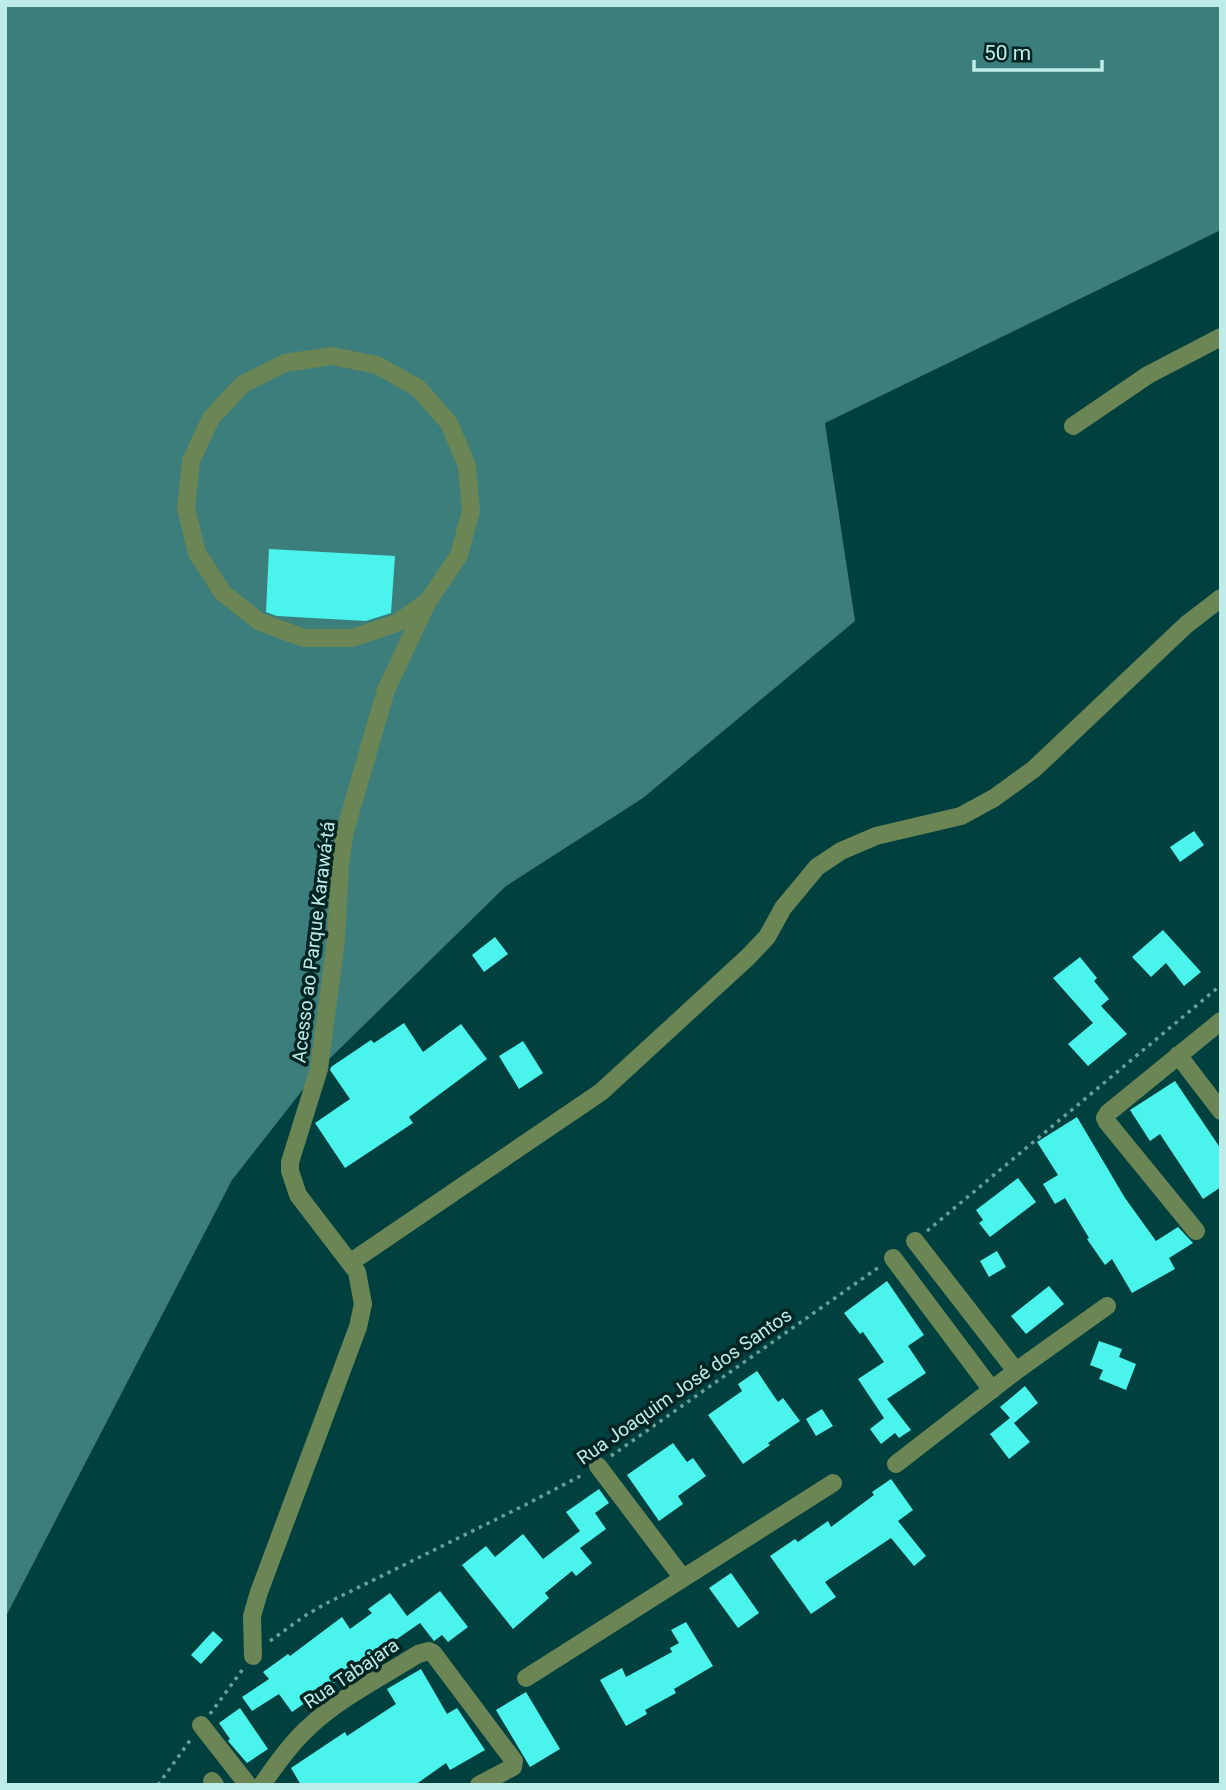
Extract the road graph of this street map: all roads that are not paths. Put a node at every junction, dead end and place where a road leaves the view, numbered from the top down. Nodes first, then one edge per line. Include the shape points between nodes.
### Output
1 (1221, 337) edge
2 (1073, 426) dead end
3 (1221, 598) edge
4 (428, 601) junction
5 (1221, 1021) edge
6 (1178, 1055) junction
7 (1221, 1111) edge
8 (1196, 1231) dead end
9 (915, 1241) road end
10 (893, 1258) road end
11 (351, 1262) junction
12 (1107, 1306) dead end
13 (1016, 1371) junction
14 (992, 1390) junction
15 (896, 1464) dead end
16 (598, 1466) road end
17 (833, 1483) dead end
18 (682, 1577) junction
19 (253, 1656) road end
20 (526, 1678) dead end
21 (201, 1725) road end
22 (248, 1785) edge
23 (262, 1785) edge
24 (479, 1785) edge

1 - 2 street via 1147,375
3 - 11 street via 1186,625 1034,769 994,798 961,816 876,836 817,867 748,957 601,1092
4 - 4 street, Acesso ao Parque Karawá-tá via 397,623 352,638 304,638 260,622 223,593 197,553 186,508 191,461 211,418 243,384 285,363 332,356 377,365 418,388 449,423 467,466 471,511 459,555
4 - 11 street, Acesso ao Parque Karawá-tá via 386,690 345,831 320,1069 290,1162 298,1195
5 - 6 street
6 - 7 street
6 - 8 street via 1108,1113 1106,1120
9 - 13 street
10 - 14 street
11 - 19 street, Acesso ao Parque Karawá-tá via 362,1290 358,1327 259,1592 252,1616
12 - 13 street
13 - 14 street
14 - 15 street
16 - 18 street
17 - 18 street
18 - 20 street
21 - 22 street
23 - 24 street, Rua Tabajara via 312,1724 345,1699 429,1651 512,1756 513,1767

